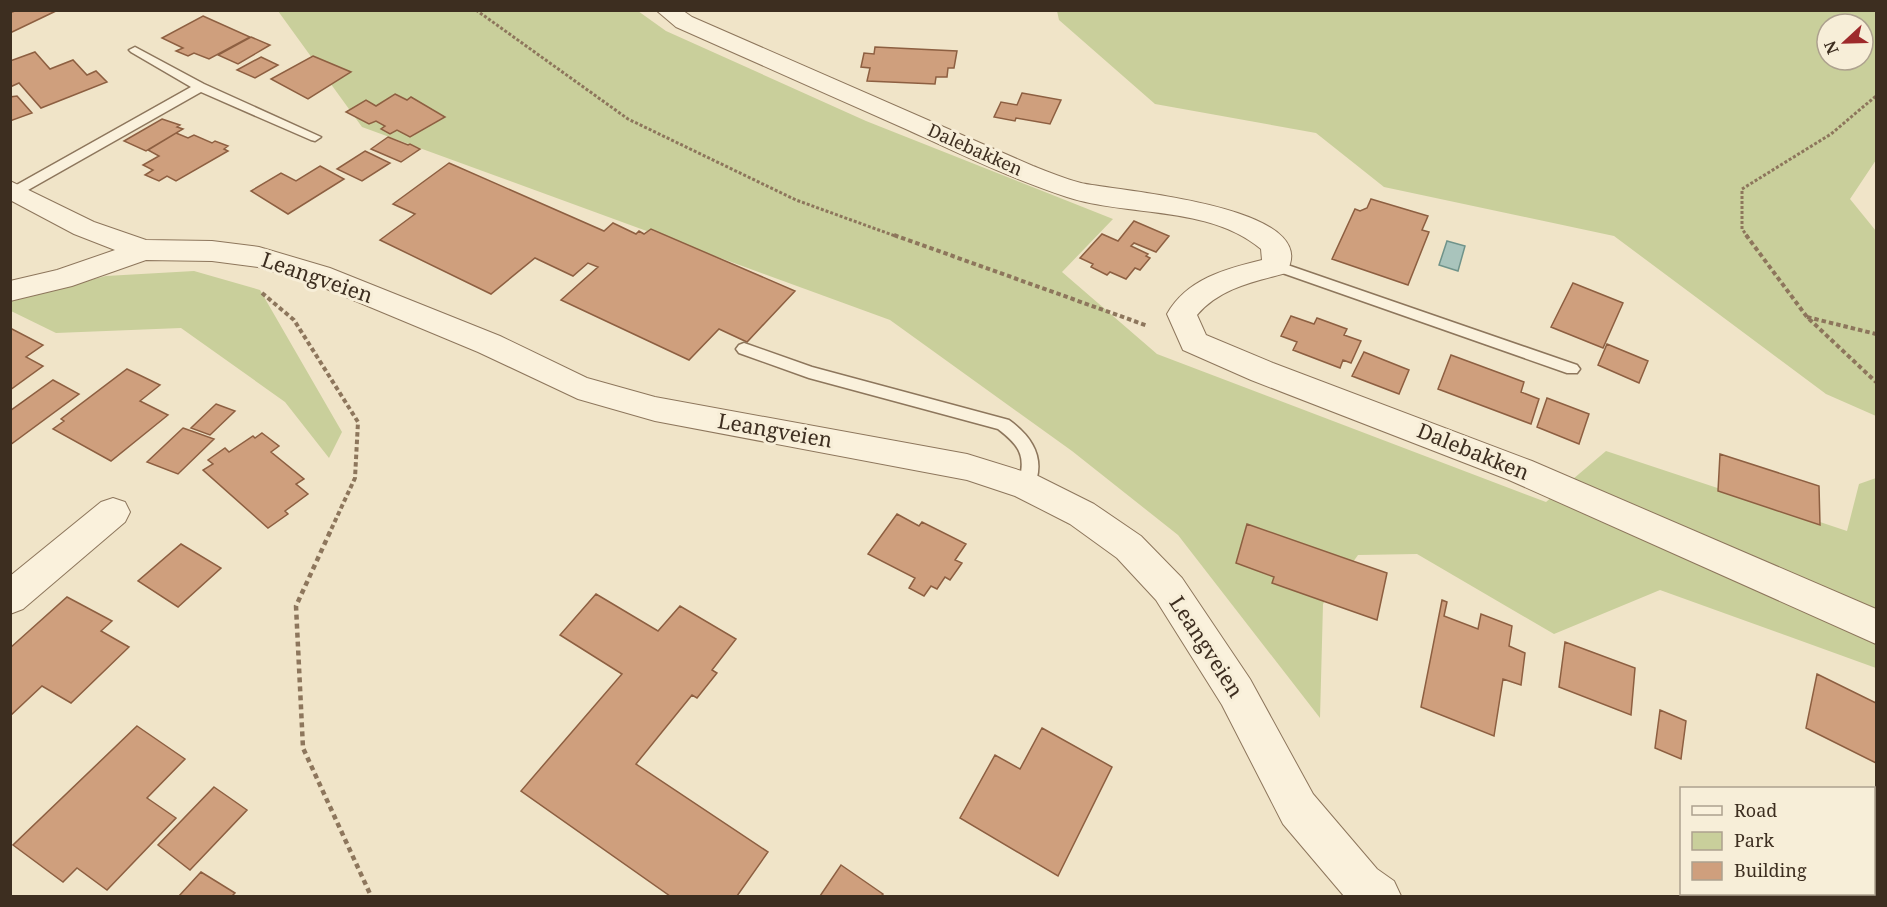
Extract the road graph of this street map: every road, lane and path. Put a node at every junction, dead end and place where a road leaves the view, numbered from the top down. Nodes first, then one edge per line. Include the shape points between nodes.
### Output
1 (476, 10) edge
2 (667, 10) edge
3 (135, 51) dead end
4 (200, 87) junction
5 (1876, 96) edge
6 (315, 137) dead end
7 (14, 190) edge
8 (144, 250) junction
9 (1276, 266) junction
10 (258, 289) dead end
11 (10, 291) edge
12 (1807, 317) junction
13 (1876, 334) edge
14 (1194, 342) junction
15 (744, 349) dead end
16 (1572, 369) dead end
17 (1876, 382) edge
18 (1026, 486) junction
19 (113, 512) dead end
20 (10, 598) edge
21 (1876, 627) edge
22 (371, 897) edge
23 (1379, 897) edge

1 - 14 path via 628,119 700,155 807,204
2 - 9 street, Dalebakken via 684,22 1024,172 1077,191 1159,203 1228,219 1257,231 1275,246
3 - 4 lane
4 - 6 lane
4 - 7 lane
5 - 12 path via 1831,134 1742,189 1742,230
7 - 8 street, Leangveien via 84,228
8 - 11 street via 62,279
8 - 18 street, Leangveien via 212,251 259,257 341,284 489,344 578,387 655,409 967,466
9 - 14 street via 1212,286 1194,297 1182,314
9 - 16 lane
10 - 22 path via 294,320 358,422 355,478 296,606 303,748
12 - 13 path
12 - 17 path
14 - 21 street, Dalebakken via 1242,365 1467,448 1691,542
15 - 18 lane via 809,372 1003,424 1023,437 1029,448 1030,474
18 - 23 street, Leangveien via 1082,514 1129,547 1169,589 1236,692 1298,809 1362,884
19 - 20 street

